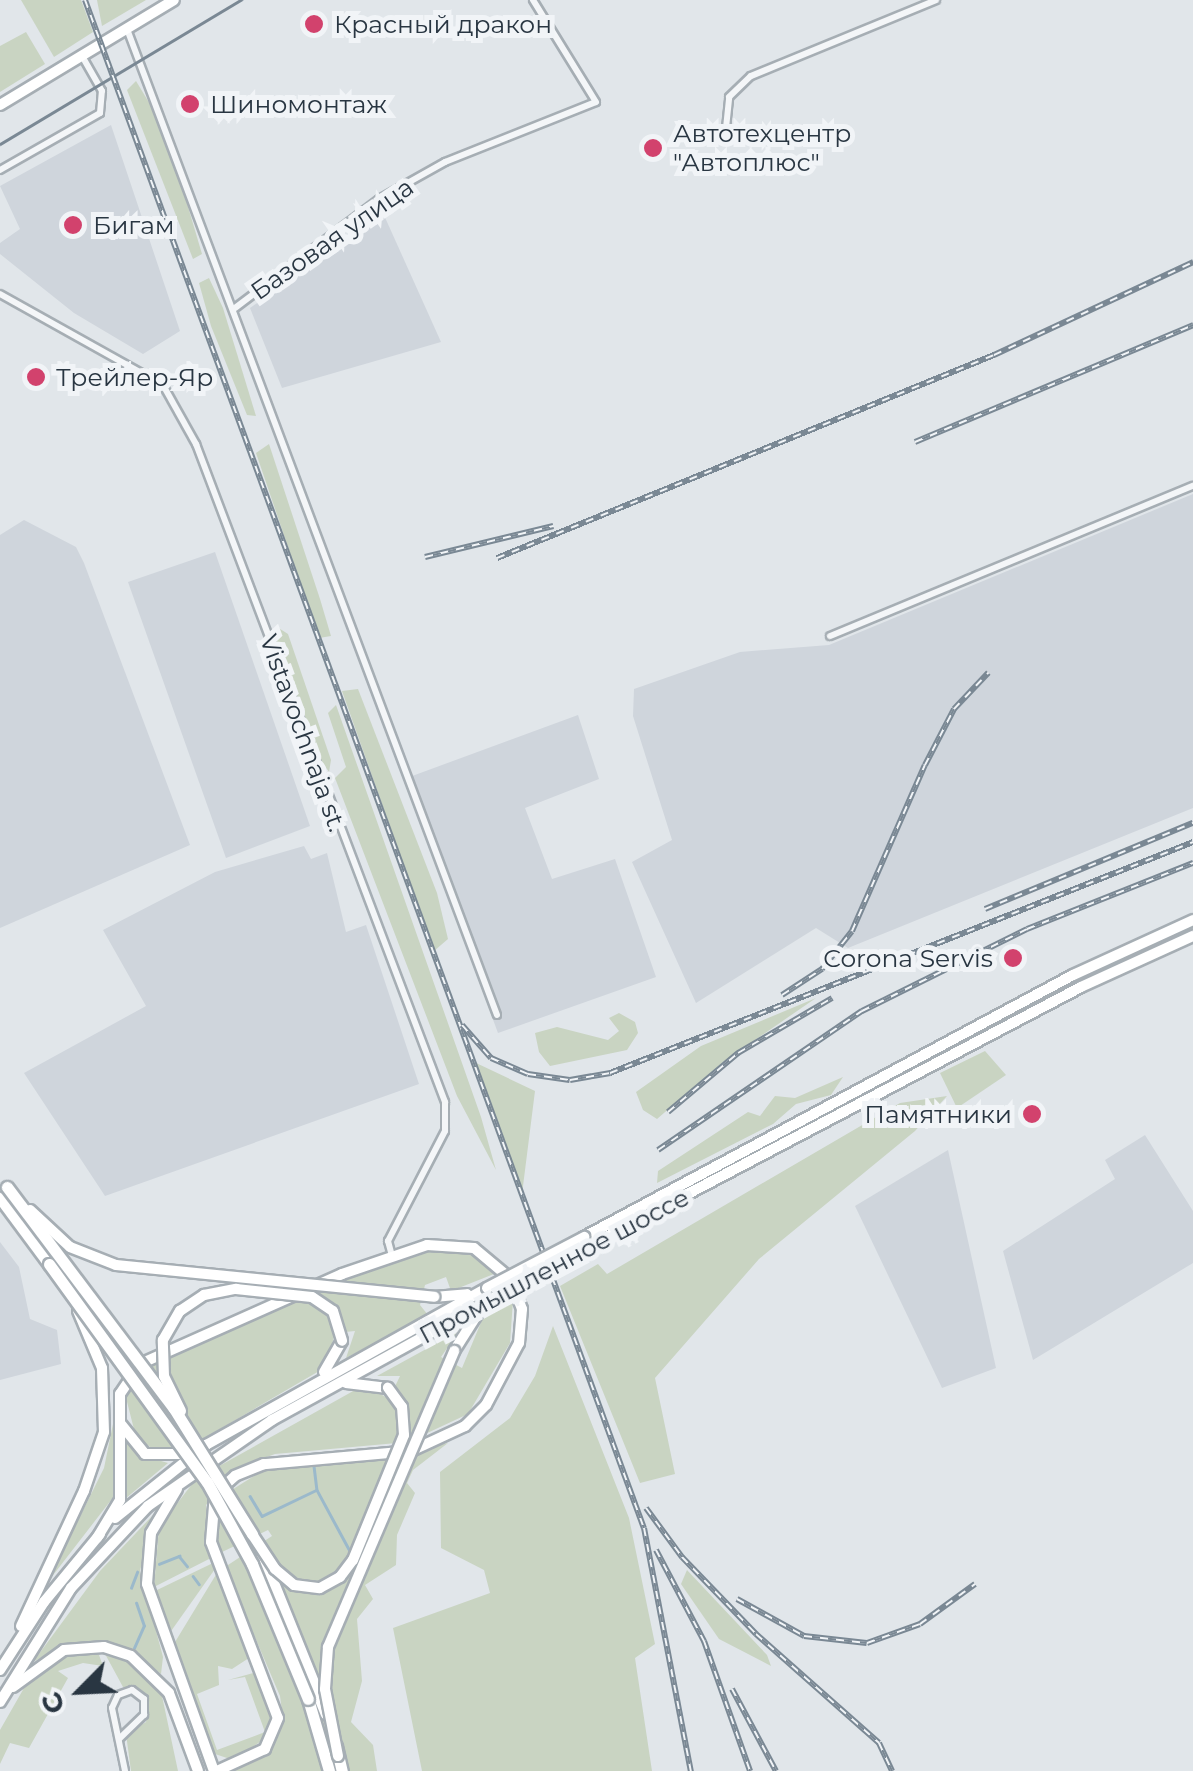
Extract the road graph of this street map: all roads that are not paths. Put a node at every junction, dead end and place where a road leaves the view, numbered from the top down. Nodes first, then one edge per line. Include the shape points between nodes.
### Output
1 (533, 0) edge
2 (936, 0) edge
3 (168, 2) edge
4 (126, 27) junction
5 (81, 54) junction
6 (0, 105) edge
7 (726, 128) dead end
8 (0, 170) edge
9 (0, 294) edge
10 (234, 308) junction
11 (1193, 486) edge
12 (830, 636) dead end
13 (1193, 920) edge
14 (1193, 936) edge
15 (497, 1015) dead end
16 (984, 1022) junction
17 (991, 1035) junction
18 (2, 1188) edge
19 (586, 1242) junction
20 (392, 1256) junction
21 (49, 1264) junction
22 (490, 1294) junction
23 (303, 1388) junction
24 (330, 1388) junction
25 (118, 1412) junction
26 (205, 1449) junction
27 (194, 1470) junction
28 (252, 1534) junction
29 (97, 1538) junction
30 (6, 1658) junction
31 (0, 1670) edge
32 (1, 1700) edge
33 (118, 1738) junction
34 (208, 1753) junction
35 (338, 1756) junction
36 (199, 1767) edge
37 (228, 1768) edge
38 (125, 1771) edge
39 (215, 1771) edge
40 (329, 1771) edge
41 (342, 1771) edge

1 - 10 street, Базовая улица via 596,102 445,162 379,199
2 - 7 street via 752,76 729,97
3 - 4 main road
4 - 5 main road
4 - 10 street
5 - 6 main road
5 - 8 street via 102,91 100,113
9 - 20 street, Vistavochnaja st. via 163,385 196,444 445,1102 445,1131 388,1241
10 - 15 street
11 - 12 street
13 - 16 main road, Промышленное шоссе
14 - 17 main road, Промышленное шоссе
16 - 17 main road
16 - 19 main road, Промышленное шоссе
17 - 19 main road, Промышленное шоссе
18 - 21 highway
18 - 22 main road, bridge via 58,1239 104,1262 434,1298
18 - 26 highway, bridge
19 - 22 main road, Промышленное шоссе, bridge
20 - 25 main road via 140,1364 122,1385
20 - 37 main road via 450,1243 494,1260 520,1299 519,1343 486,1405 445,1439 411,1450 264,1464 215,1494 211,1542 278,1718 264,1749
21 - 30 main road, bridge via 94,1341 104,1383 104,1432 75,1512
21 - 40 highway, bridge via 220,1502 283,1631
22 - 23 main road, Промышленное шоссе
22 - 24 main road, Промышленное шоссе
22 - 35 main road, bridge via 454,1351 328,1647 325,1689
23 - 26 main road, Промышленное шоссе
23 - 26 main road, bridge via 332,1364 342,1340 333,1311 302,1294 228,1289 185,1306 165,1335 162,1366
24 - 27 main road, Промышленное шоссе
24 - 28 main road, bridge via 365,1382 388,1388 402,1407 404,1435 340,1577 320,1588 294,1585
25 - 26 main road via 124,1433 145,1454 173,1458
25 - 29 main road via 122,1488 116,1512
26 - 28 highway, bridge
26 - 29 main road, Промышленное шоссе
27 - 32 main road, Промышленное шоссе via 106,1546 45,1624
27 - 34 main road via 156,1520 146,1572
28 - 35 highway, bridge via 296,1628
29 - 30 main road, Промышленное шоссе
30 - 31 main road, Промышленное шоссе
32 - 36 main road via 54,1654 90,1647 118,1651 163,1684
33 - 33 street via 144,1715 144,1698 132,1690 114,1701
33 - 38 street
34 - 37 main road
34 - 39 main road
35 - 41 highway
37 - 39 main road

